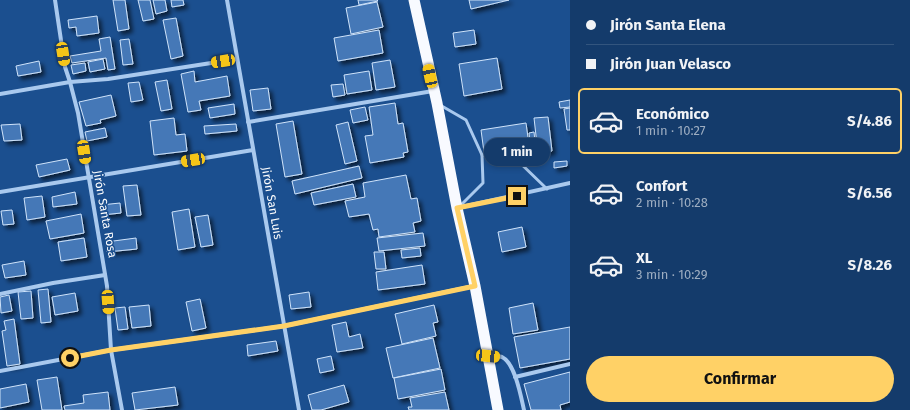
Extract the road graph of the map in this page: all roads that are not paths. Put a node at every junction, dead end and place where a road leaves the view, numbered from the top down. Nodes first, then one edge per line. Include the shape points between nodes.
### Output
1 (55, 0) edge
2 (227, 0) edge
3 (414, 0) edge
4 (237, 59) junction
5 (70, 82) junction
6 (434, 91) junction
7 (0, 94) edge
8 (437, 103) junction
9 (248, 122) junction
10 (252, 150) junction
11 (482, 156) junction
12 (88, 177) junction
13 (570, 183) edge
14 (547, 189) junction
15 (0, 192) edge
16 (457, 208) junction
17 (105, 275) junction
18 (475, 286) junction
19 (0, 294) edge
20 (284, 326) junction
21 (111, 350) junction
22 (488, 356) junction
23 (570, 364) edge
24 (0, 371) edge
25 (515, 377) junction
26 (122, 410) edge
27 (299, 410) edge
28 (498, 410) edge
29 (524, 410) edge

1 - 5 street, Jirón Santa Rosa via 65,67
2 - 4 street, Jirón San Luis
3 - 6 highway
4 - 5 street via 108,79
4 - 9 street, Jirón San Luis
5 - 7 street
5 - 12 street, Jirón Santa Rosa via 78,113
6 - 8 highway
6 - 9 street
8 - 11 lane via 466,120
8 - 16 highway
9 - 10 street, Jirón San Luis
10 - 12 street
10 - 20 street, Jirón San Luis
11 - 14 lane via 516,159
11 - 16 lane via 483,183
12 - 15 street
12 - 17 street, Jirón Santa Rosa
13 - 14 street
14 - 16 street
16 - 18 highway
17 - 19 street
17 - 21 street, Jirón Santa Rosa
18 - 20 street
18 - 22 highway
20 - 21 street
20 - 27 street, Jirón San Luis
21 - 24 street
21 - 26 street, Jirón Santa Rosa
22 - 25 street via 502,357 509,363
22 - 28 highway
23 - 25 street
25 - 29 street

